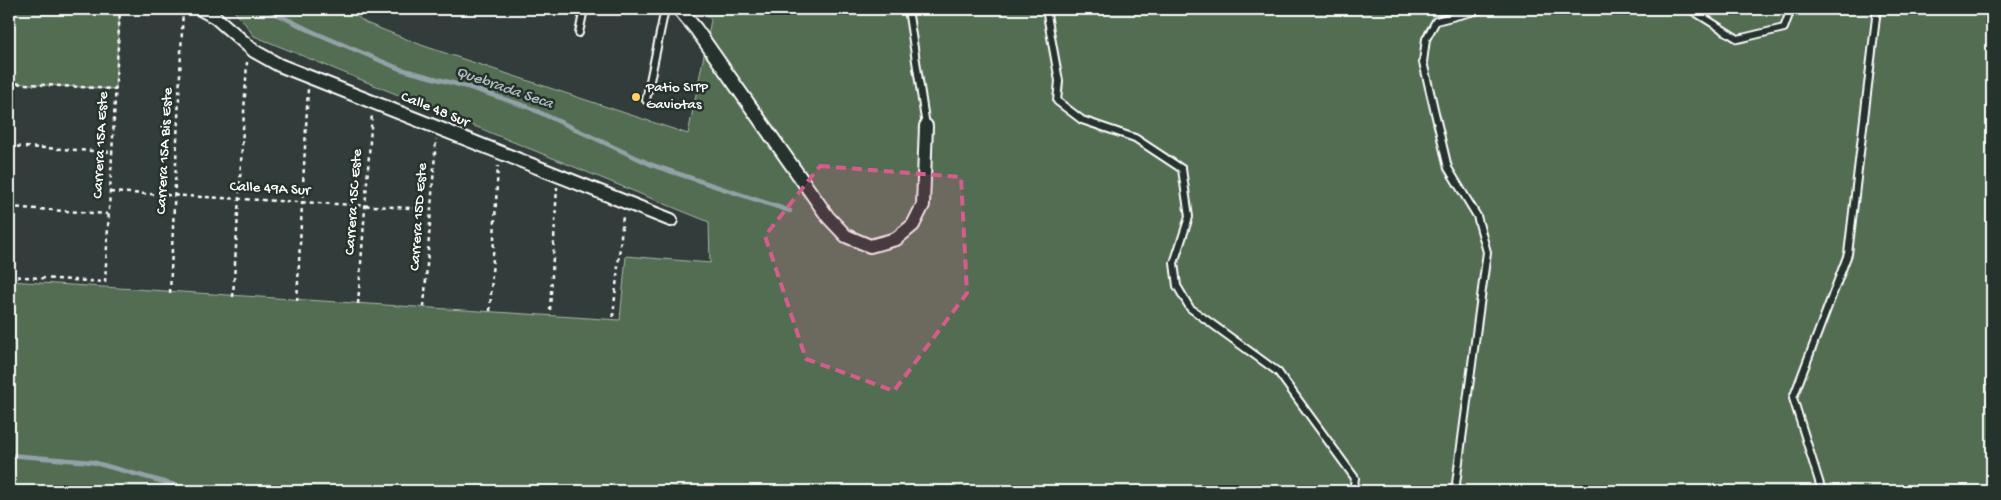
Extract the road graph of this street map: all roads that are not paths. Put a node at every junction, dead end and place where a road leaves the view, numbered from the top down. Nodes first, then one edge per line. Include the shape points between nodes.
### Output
1 (200, 9) edge
2 (584, 9) edge
3 (665, 9) edge
4 (679, 9) edge
5 (908, 9) edge
6 (1046, 9) edge
7 (1483, 9) edge
8 (1690, 9) edge
9 (1791, 9) edge
10 (1877, 9) edge
11 (579, 33) dead end
12 (646, 100) dead end
13 (926, 126) joint
14 (671, 220) dead end
15 (1353, 491) edge
16 (1455, 491) edge
17 (1822, 491) edge

1 - 14 street, Calle 48 Sur via 215,17 248,47 278,65
2 - 11 lane
3 - 12 lane
4 - 13 street via 828,217 846,236 870,246 896,238 913,225 923,205
5 - 13 lane
6 - 15 lane via 1059,81 1057,101 1082,120 1135,138 1182,168 1189,217 1174,263 1177,286 1190,308 1278,372 1355,478
7 - 16 lane via 1436,21 1426,39 1424,62 1448,168 1477,216 1487,252
8 - 9 lane via 1738,39 1784,28
10 - 17 lane via 1848,254 1793,398

